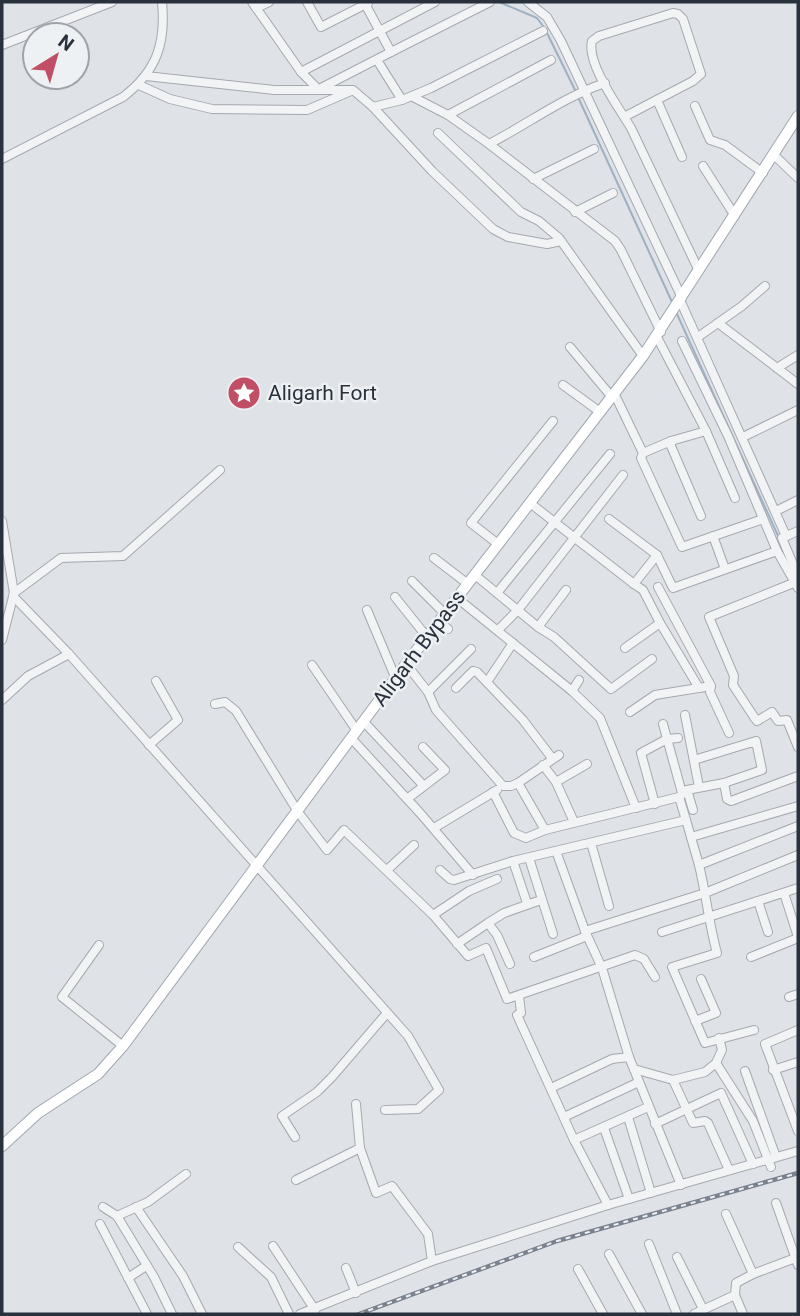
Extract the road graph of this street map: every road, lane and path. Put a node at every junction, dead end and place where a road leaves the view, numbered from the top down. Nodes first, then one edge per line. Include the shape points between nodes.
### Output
1 (112, 2) edge
2 (162, 2) edge
3 (269, 2) edge
4 (307, 2) edge
5 (435, 2) edge
6 (490, 2) edge
7 (528, 2) edge
8 (366, 3) edge
9 (254, 5) edge
10 (379, 31) junction
11 (544, 31) dead end
12 (2, 45) edge
13 (391, 52) junction
14 (377, 60) junction
15 (551, 60) dead end
16 (301, 72) junction
17 (146, 75) junction
18 (605, 83) junction
19 (139, 85) junction
20 (318, 89) junction
21 (353, 90) junction
22 (580, 92) junction
23 (413, 97) junction
24 (402, 100) junction
25 (657, 100) junction
26 (695, 106) dead end
27 (373, 107) junction
28 (448, 115) junction
29 (624, 117) junction
30 (796, 124) edge
31 (438, 133) dead end
32 (489, 144) junction
33 (594, 149) dead end
34 (775, 155) junction
35 (682, 156) dead end
36 (2, 159) edge
37 (703, 166) dead end
38 (763, 173) junction
39 (798, 178) edge
40 (533, 179) junction
41 (613, 193) dead end
42 (575, 212) junction
43 (735, 216) junction
44 (561, 241) junction
45 (699, 271) junction
46 (765, 286) dead end
47 (680, 301) junction
48 (718, 323) junction
49 (659, 334) junction
50 (698, 337) junction
51 (682, 341) dead end
52 (570, 347) dead end
53 (798, 355) edge
54 (643, 356) junction
55 (777, 368) junction
56 (798, 384) edge
57 (564, 385) dead end
58 (613, 394) junction
59 (798, 410) edge
60 (600, 412) junction
61 (553, 421) dead end
62 (706, 431) junction
63 (744, 437) junction
64 (671, 441) junction
65 (643, 453) junction
66 (610, 454) dead end
67 (220, 470) dead end
68 (623, 475) dead end
69 (735, 498) dead end
70 (798, 500) edge
71 (530, 503) junction
72 (776, 511) junction
73 (701, 516) dead end
74 (608, 519) dead end
75 (763, 519) junction
76 (2, 521) edge
77 (555, 522) junction
78 (798, 531) edge
79 (713, 536) junction
80 (786, 536) junction
81 (574, 537) junction
82 (498, 544) junction
83 (778, 551) junction
84 (657, 555) junction
85 (434, 558) dead end
86 (796, 563) edge
87 (725, 569) junction
88 (475, 575) junction
89 (412, 581) dead end
90 (797, 582) edge
91 (468, 584) junction
92 (634, 584) junction
93 (671, 584) junction
94 (658, 587) junction
95 (566, 590) dead end
96 (643, 590) junction
97 (497, 593) junction
98 (14, 594) junction
99 (395, 597) dead end
100 (457, 598) junction
101 (367, 610) dead end
102 (518, 610) junction
103 (442, 617) junction
104 (660, 624) junction
105 (538, 627) junction
106 (448, 629) dead end
107 (498, 630) junction
108 (427, 637) junction
109 (2, 640) edge
110 (513, 643) junction
111 (625, 648) dead end
112 (471, 649) dead end
113 (69, 653) junction
114 (652, 659) dead end
115 (406, 664) junction
116 (312, 665) dead end
117 (396, 679) junction
118 (579, 680) dead end
119 (156, 681) dead end
120 (487, 682) junction
121 (711, 686) junction
122 (456, 688) dead end
123 (699, 688) junction
124 (572, 691) junction
125 (428, 692) junction
126 (2, 700) edge
127 (215, 704) dead end
128 (630, 712) dead end
129 (685, 715) dead end
130 (364, 722) junction
131 (663, 724) dead end
132 (729, 733) dead end
133 (355, 735) junction
134 (678, 738) dead end
135 (667, 739) junction
136 (149, 745) junction
137 (423, 747) dead end
138 (798, 747) edge
139 (694, 760) junction
140 (587, 764) dead end
141 (543, 765) junction
142 (798, 776) edge
143 (556, 782) junction
144 (518, 783) junction
145 (724, 783) junction
146 (423, 785) junction
147 (503, 786) junction
148 (699, 787) junction
149 (492, 792) junction
150 (683, 793) junction
151 (407, 799) junction
152 (655, 804) junction
153 (798, 806) edge
154 (636, 808) junction
155 (693, 810) dead end
156 (298, 812) junction
157 (686, 820) junction
158 (574, 822) junction
159 (798, 826) edge
160 (434, 828) junction
161 (545, 830) junction
162 (691, 837) junction
163 (591, 843) junction
164 (414, 845) dead end
165 (556, 851) junction
166 (798, 855) edge
167 (529, 858) junction
168 (513, 862) junction
169 (258, 865) junction
170 (699, 865) junction
171 (387, 870) junction
172 (440, 870) dead end
173 (473, 875) junction
174 (497, 879) dead end
175 (798, 888) edge
176 (784, 892) junction
177 (705, 893) junction
178 (541, 900) junction
179 (758, 901) junction
180 (527, 903) junction
181 (609, 906) dead end
182 (433, 915) junction
183 (707, 917) junction
184 (488, 923) junction
185 (662, 932) dead end
186 (768, 932) dead end
187 (553, 934) dead end
188 (586, 934) junction
189 (798, 937) edge
190 (457, 944) junction
191 (99, 945) dead end
192 (534, 957) dead end
193 (751, 957) dead end
194 (510, 964) dead end
195 (602, 968) junction
196 (655, 977) dead end
197 (701, 979) dead end
198 (798, 994) edge
199 (519, 996) junction
200 (789, 997) dead end
201 (387, 1013) junction
202 (695, 1021) junction
203 (754, 1030) dead end
204 (798, 1030) edge
205 (719, 1038) junction
206 (124, 1046) junction
207 (629, 1057) junction
208 (798, 1062) edge
209 (716, 1063) junction
210 (634, 1069) junction
211 (773, 1070) junction
212 (744, 1071) dead end
213 (673, 1080) junction
214 (639, 1082) junction
215 (551, 1088) junction
216 (356, 1104) dead end
217 (648, 1107) junction
218 (385, 1110) dead end
219 (686, 1110) junction
220 (796, 1116) edge
221 (564, 1117) junction
222 (628, 1117) junction
223 (655, 1124) junction
224 (604, 1128) junction
225 (798, 1131) edge
226 (295, 1137) dead end
227 (575, 1140) junction
228 (2, 1146) edge
229 (359, 1148) junction
230 (798, 1152) edge
231 (772, 1161) junction
232 (753, 1164) junction
233 (729, 1171) junction
234 (186, 1174) dead end
235 (296, 1180) dead end
236 (681, 1185) junction
237 (651, 1193) junction
238 (629, 1199) junction
239 (776, 1203) dead end
240 (608, 1205) junction
241 (103, 1207) dead end
242 (136, 1208) junction
243 (726, 1214) dead end
244 (117, 1216) junction
245 (100, 1224) dead end
246 (649, 1244) dead end
247 (273, 1245) dead end
248 (238, 1247) dead end
249 (609, 1254) dead end
250 (677, 1257) dead end
251 (797, 1260) edge
252 (432, 1261) junction
253 (146, 1266) junction
254 (346, 1268) dead end
255 (578, 1269) dead end
256 (752, 1273) junction
257 (128, 1278) junction
258 (356, 1293) junction
259 (735, 1295) junction
260 (703, 1309) junction
261 (315, 1310) junction
262 (147, 1314) edge
263 (172, 1314) edge
264 (202, 1314) edge
265 (289, 1314) edge
266 (300, 1314) edge
267 (603, 1314) edge
268 (642, 1314) edge
269 (677, 1314) edge
270 (694, 1314) edge
271 (743, 1314) edge

1 - 12 street
2 - 17 street via 161,45
3 - 9 street
4 - 8 street via 321,27
5 - 10 street
6 - 13 street
7 - 22 street via 547,17 561,41
8 - 10 street
9 - 16 street
10 - 13 street
10 - 16 street
11 - 23 street
13 - 14 street
14 - 20 street
14 - 24 street
15 - 28 street
16 - 20 street
17 - 19 street
17 - 20 street via 274,90
18 - 22 street
18 - 25 street via 590,49 594,38 678,14 701,74
18 - 29 street
19 - 21 street via 170,99 212,109 307,110
19 - 36 street
20 - 21 street
21 - 27 street
22 - 32 street
22 - 47 street
23 - 24 street
23 - 28 street
24 - 27 street
25 - 29 street
25 - 35 street
26 - 38 street via 710,140 725,145
27 - 44 street via 493,229 508,237 550,244
28 - 32 street
29 - 45 street
30 - 34 main road, Aligarh Bypass
31 - 44 street via 521,212
32 - 40 street
33 - 40 street
34 - 38 main road, Aligarh Bypass
34 - 39 street
37 - 43 street
38 - 43 main road, Aligarh Bypass
40 - 42 street
41 - 42 street
42 - 49 street via 621,250
43 - 45 main road, Aligarh Bypass
44 - 54 street
45 - 47 main road, Aligarh Bypass
46 - 48 street
47 - 49 main road, Aligarh Bypass
47 - 50 street
48 - 50 street
48 - 55 street
49 - 54 main road, Aligarh Bypass
49 - 62 street
50 - 63 street
51 - 75 street
52 - 58 street
53 - 55 street
54 - 58 main road, Aligarh Bypass
55 - 56 street
57 - 60 street
58 - 60 main road, Aligarh Bypass
58 - 65 street
59 - 63 street
60 - 71 main road, Aligarh Bypass
61 - 82 street via 471,523
62 - 64 street
62 - 69 street
63 - 72 street
64 - 65 street
64 - 73 street
65 - 79 street via 641,458 682,547
66 - 77 street
67 - 98 street via 123,556 61,558
68 - 81 street
70 - 72 street
71 - 77 street
71 - 82 main road, Aligarh Bypass
72 - 80 street
74 - 84 street
75 - 79 street
75 - 83 street
76 - 98 street
77 - 81 street
77 - 97 street
78 - 80 street
79 - 87 street
80 - 86 street via 782,538
81 - 92 street
81 - 102 street
82 - 88 main road, Aligarh Bypass
83 - 87 street
83 - 90 street
84 - 92 street
84 - 93 street
85 - 91 street
86 - 90 street
87 - 93 street via 673,588
88 - 91 main road, Aligarh Bypass
88 - 97 street
89 - 103 street
90 - 138 street via 709,617 734,676 733,685 754,718 757,721 772,712 778,721 787,720
91 - 100 main road, Aligarh Bypass
92 - 96 street
93 - 94 street
94 - 96 street
94 - 121 street
95 - 105 street
96 - 104 street
97 - 102 street
98 - 109 street
98 - 113 street
99 - 108 street
100 - 103 main road, Aligarh Bypass
100 - 107 street
101 - 117 street
102 - 105 street
102 - 107 street
103 - 106 street
103 - 108 main road, Aligarh Bypass
104 - 111 street
104 - 123 street
105 - 114 street via 611,689
107 - 110 street
108 - 115 main road, Aligarh Bypass
110 - 120 street
110 - 124 street
112 - 125 street
113 - 126 street via 28,676
113 - 136 street
115 - 117 main road, Aligarh Bypass
115 - 125 street
116 - 133 street
117 - 130 main road, Aligarh Bypass
118 - 124 street
119 - 136 street via 178,720
120 - 122 street via 475,671
120 - 141 street via 556,756
121 - 123 street
121 - 132 street
123 - 128 street via 654,695
124 - 154 street via 600,718
125 - 147 street via 436,710
127 - 156 street via 225,702 236,711
129 - 139 street
130 - 133 main road, Aligarh Bypass
130 - 146 street
131 - 135 street
133 - 151 street
133 - 156 main road, Aligarh Bypass
134 - 135 street
135 - 150 street
135 - 152 street via 641,753
136 - 169 street
137 - 146 street via 444,770
139 - 145 street via 756,741 762,770
139 - 148 street
140 - 143 street
141 - 143 street
141 - 144 street
142 - 145 street via 730,801
143 - 158 street
144 - 147 street
144 - 161 street
145 - 148 street
146 - 151 street
147 - 149 street
148 - 150 street
149 - 160 street
149 - 161 street via 518,836 526,838
150 - 152 street
150 - 155 street
150 - 157 street
151 - 160 street
152 - 154 street
153 - 162 street
154 - 158 street
156 - 169 main road, Aligarh Bypass
156 - 171 street via 327,850 344,830
157 - 162 street
157 - 163 street
158 - 161 street
159 - 170 street
160 - 173 street
162 - 170 street
163 - 165 street
163 - 181 street
164 - 171 street
165 - 167 street
165 - 188 street
166 - 177 street
167 - 168 street
167 - 178 street
168 - 173 street
168 - 180 street
169 - 201 street
169 - 206 main road, Aligarh Bypass
170 - 177 street
171 - 182 street
172 - 173 street via 450,879
174 - 182 street via 468,891
175 - 176 street
176 - 179 street
176 - 189 street
177 - 183 street
177 - 188 street
178 - 180 street
178 - 187 street
179 - 183 street
179 - 186 street
180 - 184 street
182 - 190 street
183 - 185 street
183 - 202 street via 718,953 672,967
184 - 190 street
184 - 194 street
188 - 192 street
188 - 195 street
189 - 193 street
190 - 199 street via 468,956 486,948 507,999
191 - 206 street via 62,997
195 - 196 street via 639,955
195 - 199 street
195 - 207 street
197 - 202 street via 716,1013
198 - 200 street
199 - 215 street via 521,1013 517,1016
201 - 218 street via 408,1036 439,1090 418,1109
201 - 226 street via 317,1092 282,1116
202 - 205 street via 705,1043
203 - 205 street
204 - 211 street via 765,1044
205 - 209 street via 722,1050
206 - 228 main road, Aligarh Bypass via 98,1074 38,1113
207 - 210 street
207 - 215 street via 612,1059
208 - 211 street
209 - 213 street via 705,1072
209 - 231 street
210 - 213 street
210 - 214 street
211 - 220 street
212 - 231 street
213 - 219 street
214 - 217 street
214 - 221 street
215 - 221 street
216 - 229 street
217 - 222 street
217 - 223 street
219 - 223 street
219 - 232 street via 721,1093
219 - 233 street via 693,1123 708,1123
220 - 225 street
221 - 227 street
222 - 224 street
222 - 237 street
223 - 236 street
224 - 227 street
224 - 238 street
227 - 240 street
229 - 235 street
229 - 252 street via 376,1193 392,1185 428,1234
230 - 231 street
231 - 232 street
232 - 233 street
233 - 236 street
234 - 242 street
236 - 237 street
237 - 238 street
238 - 240 street
239 - 251 street
240 - 252 street
241 - 244 street
242 - 244 street
242 - 264 street via 183,1276
243 - 256 street
244 - 253 street
245 - 257 street
246 - 269 street
247 - 261 street
248 - 265 street via 271,1277
249 - 268 street
250 - 260 street
251 - 256 street
252 - 258 street
253 - 257 street
253 - 263 street
254 - 258 street
255 - 267 street
256 - 259 street via 736,1283
257 - 262 street
258 - 261 street
259 - 260 street
259 - 271 street
260 - 270 street
261 - 266 street

